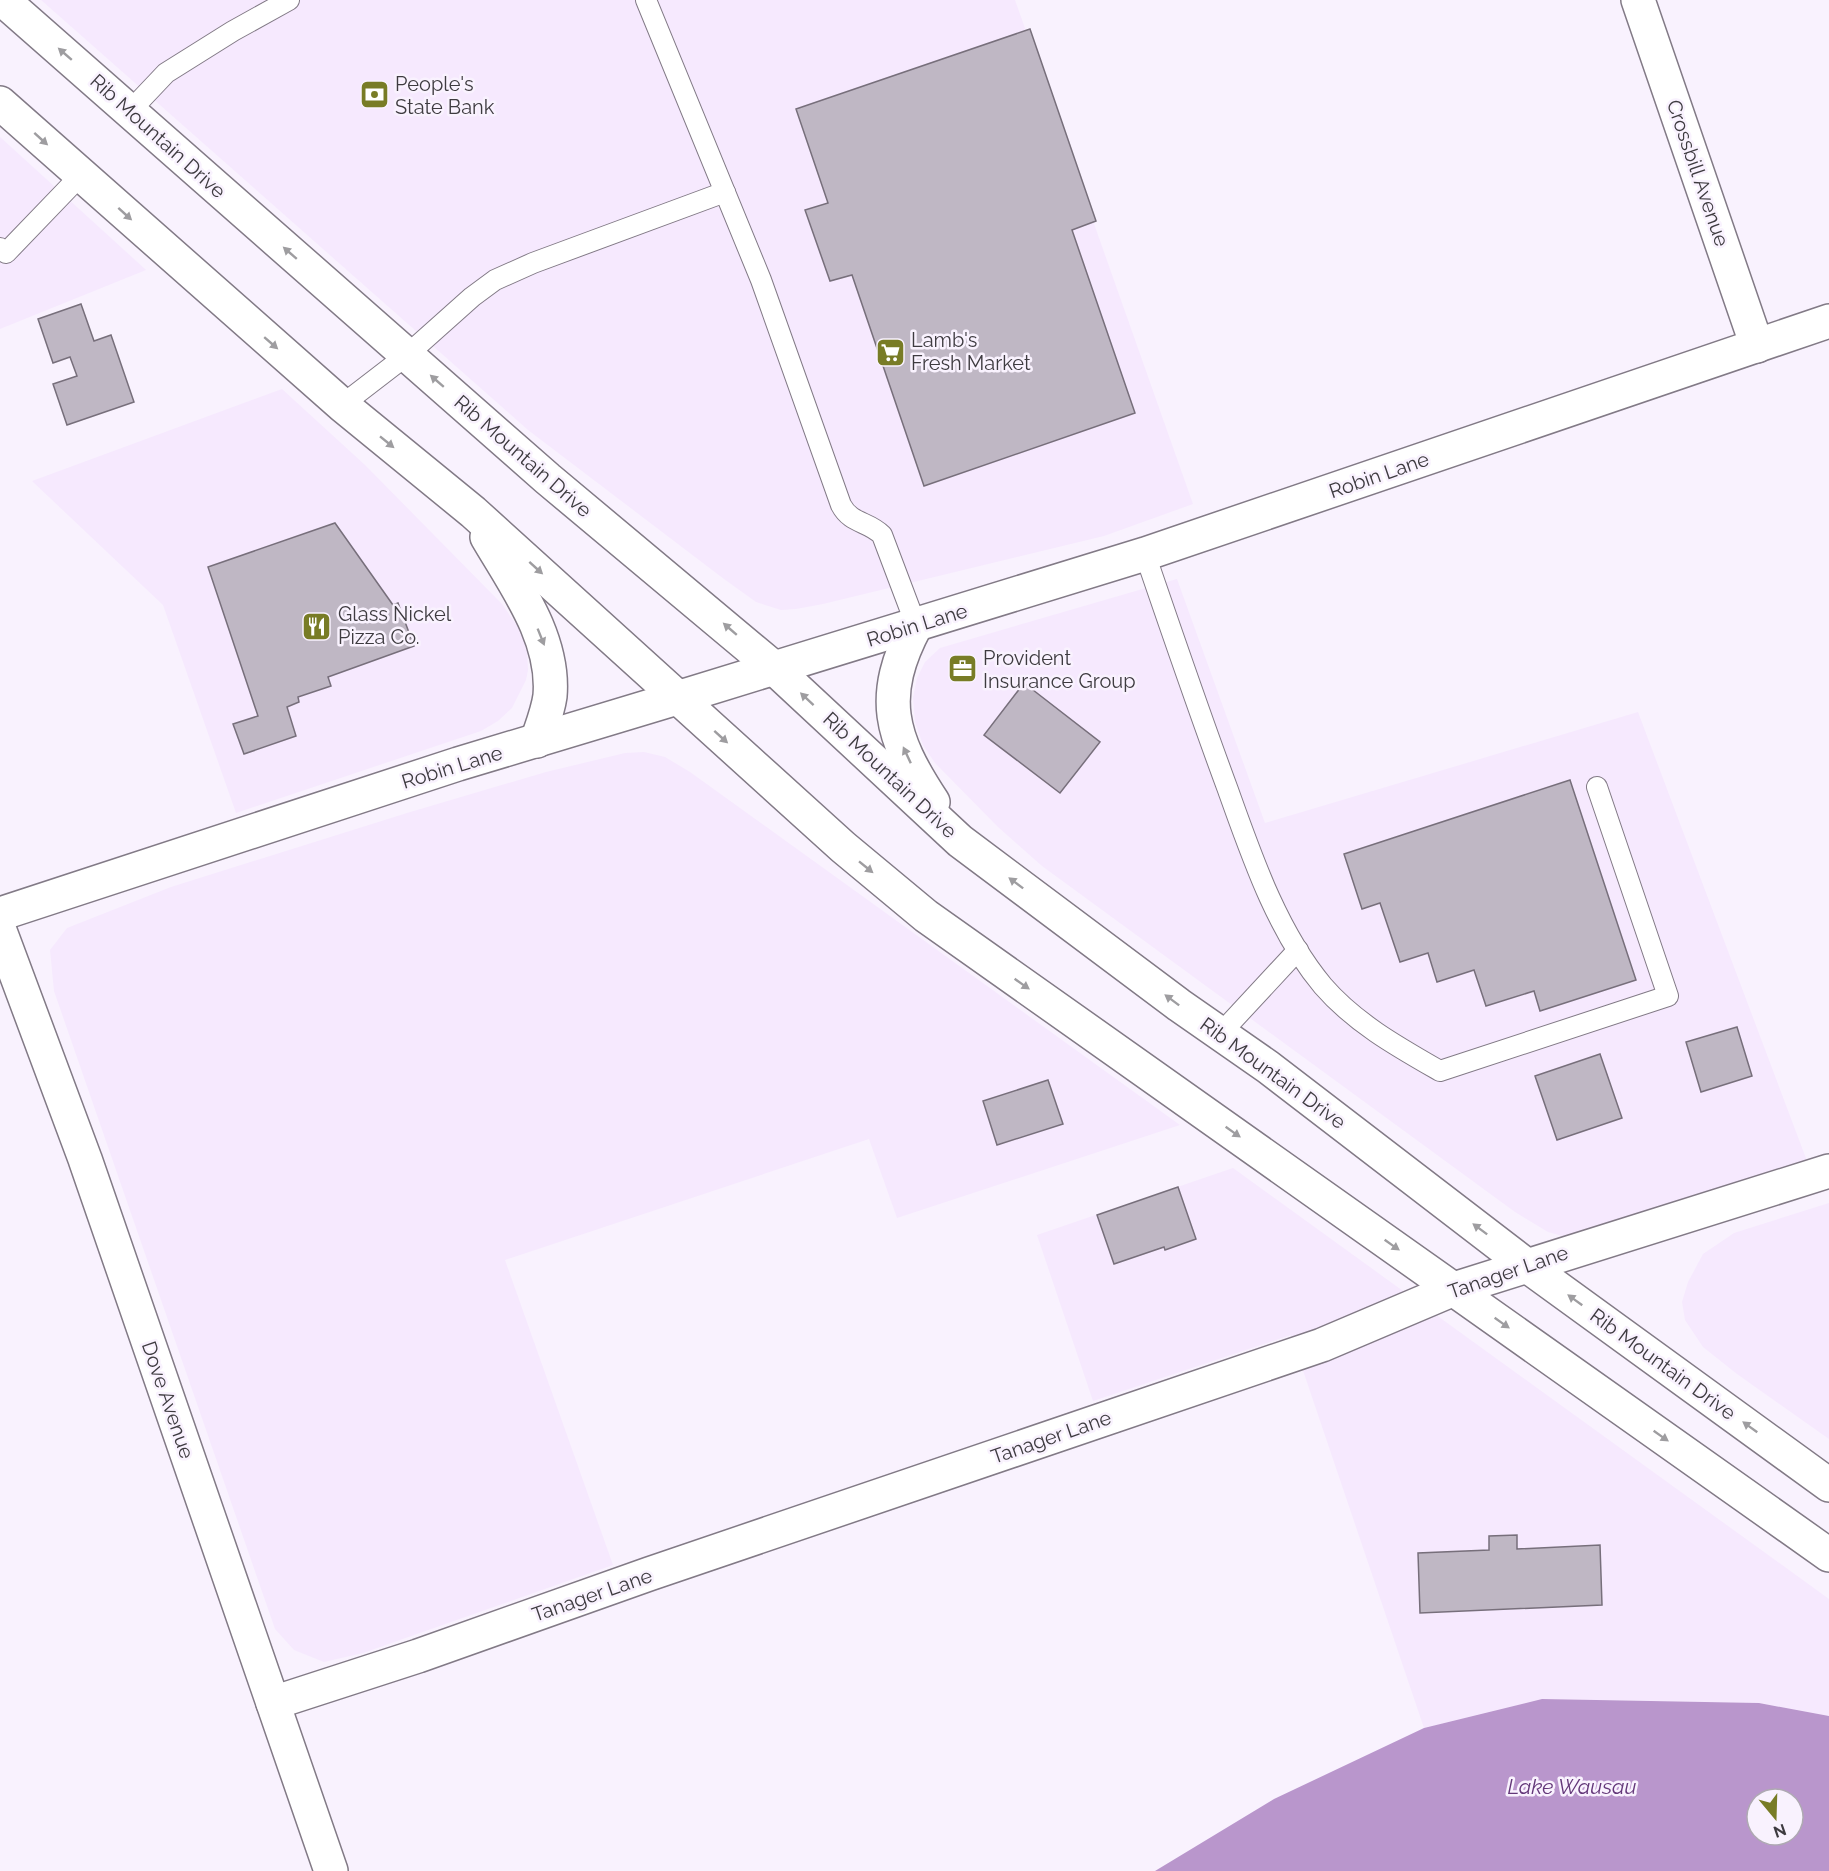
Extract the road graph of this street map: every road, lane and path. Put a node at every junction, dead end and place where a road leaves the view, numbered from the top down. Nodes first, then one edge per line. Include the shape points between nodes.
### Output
1 (3, 0) edge
2 (289, 0) edge
3 (646, 0) edge
4 (1638, 0) edge
5 (0, 103) edge
6 (130, 111) junction
7 (81, 175) junction
8 (725, 192) junction
9 (0, 248) edge
10 (1829, 321) edge
11 (1757, 346) junction
12 (407, 356) junction
13 (342, 405) junction
14 (473, 512) junction
15 (1145, 554) junction
16 (916, 625) junction
17 (774, 668) junction
18 (677, 698) junction
19 (537, 741) junction
20 (1597, 787) dead end
21 (960, 840) junction
22 (0, 914) edge
23 (0, 931) edge
24 (1298, 950) junction
25 (1221, 1033) junction
26 (1829, 1171) edge
27 (1526, 1265) junction
28 (1454, 1289) junction
29 (1829, 1485) edge
30 (1829, 1555) edge
31 (273, 1703) junction
32 (331, 1871) edge

6 -> 1 main road, Rib Mountain Drive
2 - 6 lane via 166,73
3 - 8 lane
4 - 11 main road, Crossbill Avenue
5 -> 7 main road
12 -> 6 main road, Rib Mountain Drive
7 - 9 lane via 6,253
7 -> 13 main road
8 - 12 lane via 495,280
8 - 16 lane via 761,279 841,505 850,518 882,535
10 - 11 main road, Robin Lane
11 - 15 main road, Robin Lane
12 - 13 lane
17 -> 12 main road, Rib Mountain Drive
13 -> 14 main road
14 -> 18 main road
14 -> 19 main road via 544,643 550,694
15 - 16 main road, Robin Lane
15 - 24 lane via 1242,828
16 - 17 main road, Robin Lane
21 -> 16 main road via 910,763 896,724 894,677
17 - 18 main road, Robin Lane
21 -> 17 main road, Rib Mountain Drive
18 - 19 main road, Robin Lane
18 -> 28 main road via 926,916
19 - 22 main road, Robin Lane
20 - 24 lane via 1668,996 1440,1071 1366,1026 1323,985
25 -> 21 main road, Rib Mountain Drive
23 - 31 main road, Dove Avenue via 85,1159
24 - 25 lane
27 -> 25 main road, Rib Mountain Drive
26 - 27 main road, Tanager Lane
27 - 28 main road, Tanager Lane
29 -> 27 main road, Rib Mountain Drive
28 -> 30 main road
28 - 31 main road, Tanager Lane via 1322,1345
31 - 32 main road, Dove Avenue

